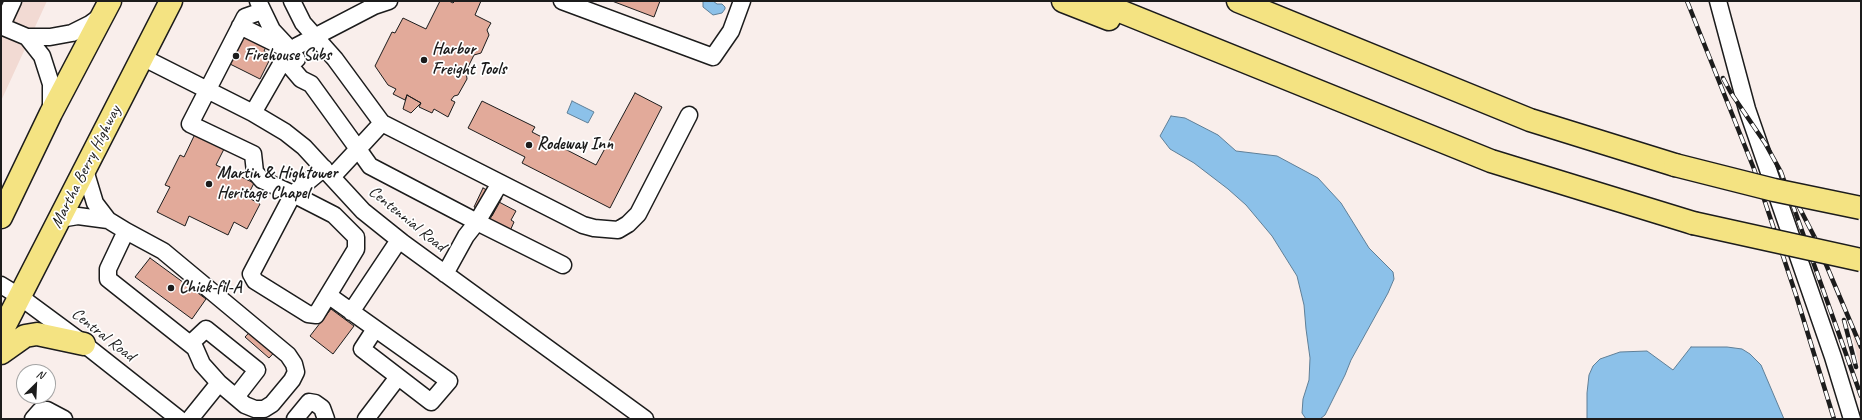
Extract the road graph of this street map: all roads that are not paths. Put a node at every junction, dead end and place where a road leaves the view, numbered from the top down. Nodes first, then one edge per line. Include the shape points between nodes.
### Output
1 (13, 1) edge
2 (171, 1) edge
3 (292, 1) edge
4 (389, 1) edge
5 (562, 1) edge
6 (742, 1) edge
7 (1064, 1) edge
8 (1095, 1) edge
9 (1238, 1) edge
10 (1718, 1) edge
11 (373, 3) edge
12 (260, 6) edge
13 (107, 7) edge
14 (1, 26) edge
15 (240, 26) junction
16 (314, 36) junction
17 (27, 37) junction
18 (1188, 39) junction
19 (288, 55) junction
20 (142, 57) junction
21 (206, 90) junction
22 (51, 113) junction
23 (253, 113) junction
24 (689, 115) dead end
25 (382, 123) junction
26 (358, 149) junction
27 (85, 170) junction
28 (328, 172) junction
29 (500, 183) junction
30 (293, 194) junction
31 (1861, 208) edge
32 (1, 217) edge
33 (60, 219) junction
34 (108, 220) junction
35 (477, 222) junction
36 (126, 231) junction
37 (399, 240) junction
38 (1861, 260) edge
39 (563, 265) dead end
40 (445, 274) junction
41 (1, 285) edge
42 (328, 295) junction
43 (19, 296) junction
44 (351, 312) junction
45 (375, 329) junction
46 (1, 333) edge
47 (84, 344) junction
48 (190, 344) junction
49 (1, 353) edge
50 (398, 377) junction
51 (219, 383) junction
52 (236, 398) junction
53 (161, 413) edge
54 (33, 419) edge
55 (64, 419) edge
56 (179, 419) edge
57 (190, 419) edge
58 (295, 419) edge
59 (326, 419) edge
60 (366, 419) edge
61 (645, 419) edge
62 (1852, 419) edge

1 - 14 street
2 - 20 highway, Martha Berry Highway
3 - 16 street via 303,23
4 - 11 street
5 - 6 street via 714,57 731,32
7 - 18 highway via 1106,18
8 - 18 highway
9 - 31 highway, bridge via 1530,120 1675,165 1774,190
10 - 62 street via 1747,109
11 - 16 street
12 - 15 street via 245,17
12 - 19 street
13 - 17 street via 90,24 72,33 50,37
13 - 22 highway
14 - 17 street
15 - 19 street
15 - 21 street
16 - 19 street
16 - 25 street
17 - 22 street via 42,56 51,84
18 - 38 highway, bridge via 1491,161 1693,224
19 - 23 street
19 - 26 street via 310,75 311,84
20 - 21 street, Centennial Road
20 - 27 highway, Martha Berry Highway
21 - 23 street, Centennial Road
21 - 30 street via 190,124 253,154 254,172 262,180
22 - 32 highway
23 - 28 street, Centennial Road via 286,132
24 - 29 street via 638,214 618,230 583,225
25 - 26 street
25 - 29 street
26 - 28 street
26 - 35 street via 370,166
27 - 33 highway, Martha Berry Highway
27 - 34 street via 95,203
28 - 30 street
28 - 37 street, Centennial Road via 363,211
29 - 35 street
30 - 42 street via 334,215 356,237 356,249
30 - 42 street via 251,274 255,281 308,314 316,315
33 - 34 street via 78,216
33 - 43 highway, Martha Berry Highway
34 - 36 street
35 - 39 street
35 - 40 street via 466,236
36 - 48 street via 108,269 108,279
36 - 52 street via 164,251 288,356 294,364 296,372 292,380 268,407 255,409 244,405
37 - 40 street, Centennial Road
37 - 44 street
40 - 61 street, Centennial Road
41 - 43 street, Central Road
42 - 44 street
43 - 46 highway, Martha Berry Highway
43 - 47 street, Central Road
44 - 45 street
45 - 50 street via 362,349
45 - 50 street via 449,381 431,402
47 - 49 highway via 37,334 25,336
47 - 53 street, Central Road
48 - 51 street via 195,348 202,364
48 - 52 street via 206,330 257,370
50 - 60 street
51 - 52 street
51 - 57 street
53 - 56 street, Central Road
54 - 55 street via 40,411 47,410
58 - 59 street via 309,402 322,408

